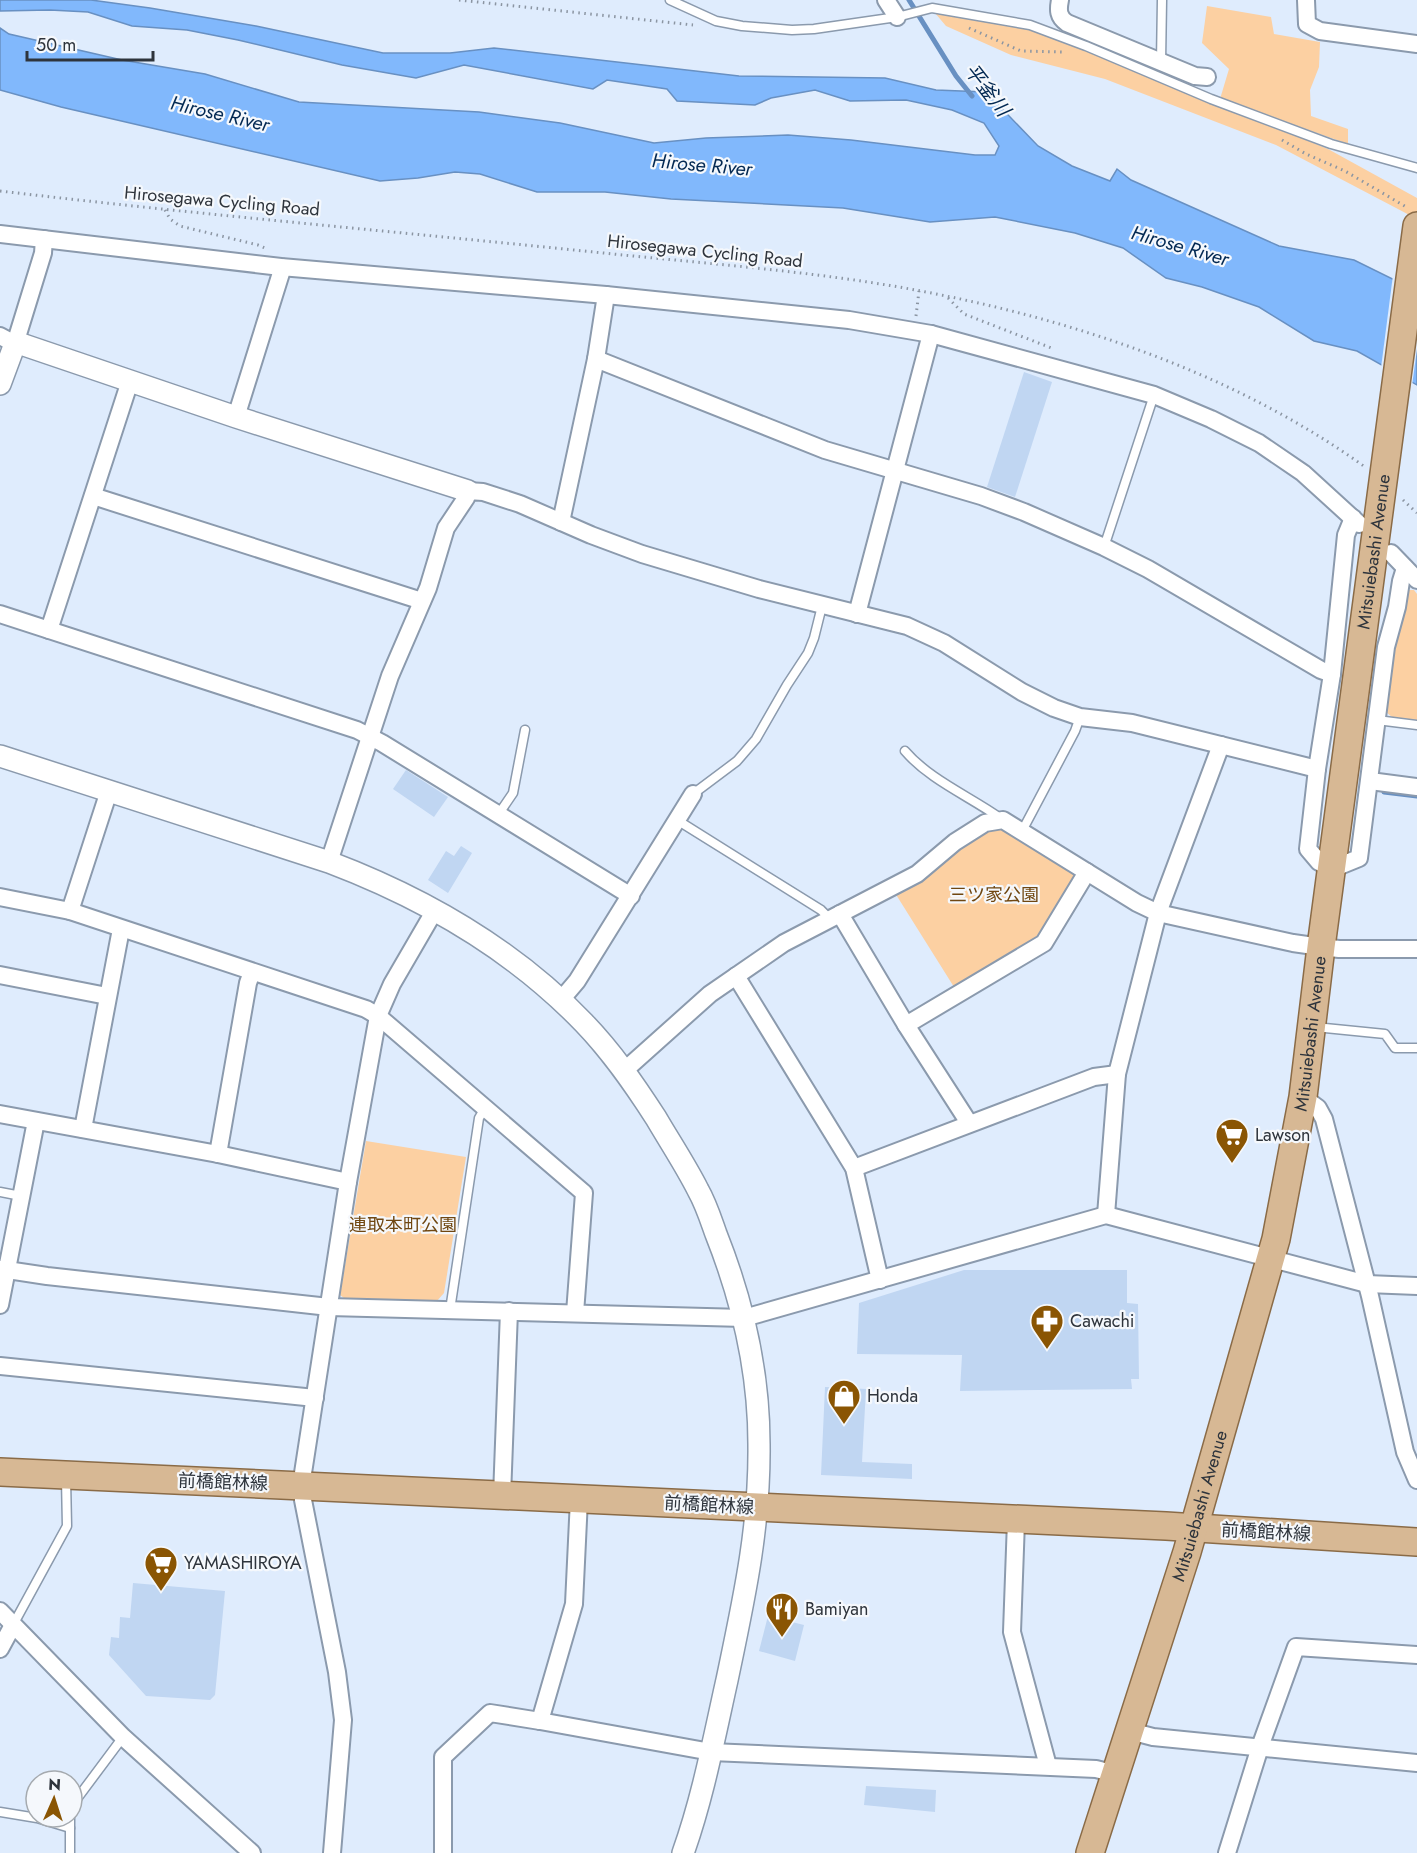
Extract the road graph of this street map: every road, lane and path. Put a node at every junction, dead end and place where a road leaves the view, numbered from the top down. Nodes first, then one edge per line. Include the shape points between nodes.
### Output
1 (459, 0) edge
2 (670, 0) edge
3 (886, 0) edge
4 (1060, 0) edge
5 (1162, 0) edge
6 (1306, 0) edge
7 (943, 9) junction
8 (902, 16) junction
9 (700, 26) dead end
10 (1417, 44) edge
11 (1073, 52) dead end
12 (1161, 62) junction
13 (1207, 77) dead end
14 (1275, 137) dead end
15 (1417, 168) edge
16 (0, 191) edge
17 (165, 210) junction
18 (1417, 212) edge
19 (1417, 226) edge
20 (0, 234) edge
21 (44, 239) junction
22 (281, 267) junction
23 (920, 291) junction
24 (606, 295) junction
25 (947, 297) junction
26 (913, 331) junction
27 (931, 334) junction
28 (8, 340) edge
29 (1063, 352) dead end
30 (596, 359) junction
31 (130, 381) junction
32 (0, 384) edge
33 (1154, 395) junction
34 (236, 417) junction
35 (895, 471) junction
36 (1377, 473) junction
37 (468, 491) junction
38 (93, 496) junction
39 (1400, 498) dead end
40 (1417, 513) edge
41 (561, 522) junction
42 (1104, 547) junction
43 (1391, 553) dead end
44 (1405, 568) junction
45 (1417, 580) edge
46 (422, 601) junction
47 (822, 606) junction
48 (0, 614) edge
49 (857, 614) junction
50 (49, 630) junction
51 (1332, 674) junction
52 (1080, 717) junction
53 (1377, 720) junction
54 (1417, 725) edge
55 (525, 730) dead end
56 (369, 736) junction
57 (1221, 745) junction
58 (905, 751) dead end
59 (0, 756) edge
60 (1317, 769) junction
61 (1371, 781) junction
62 (1417, 787) edge
63 (109, 791) junction
64 (693, 794) joint
65 (498, 815) junction
66 (676, 820) junction
67 (1003, 820) junction
68 (1022, 833) junction
69 (1334, 857) junction
70 (329, 862) junction
71 (1087, 872) junction
72 (631, 896) junction
73 (0, 897) edge
74 (435, 910) junction
75 (70, 911) junction
76 (1158, 913) junction
77 (835, 916) junction
78 (121, 929) junction
79 (1321, 947) junction
80 (1417, 949) edge
81 (252, 972) junction
82 (0, 975) edge
83 (736, 976) junction
84 (107, 996) junction
85 (560, 1001) junction
86 (378, 1016) junction
87 (906, 1025) junction
88 (1311, 1026) junction
89 (1417, 1048) edge
90 (625, 1070) junction
91 (1117, 1074) junction
92 (1303, 1097) junction
93 (486, 1108) junction
94 (0, 1114) edge
95 (36, 1121) junction
96 (969, 1123) junction
97 (83, 1129) junction
98 (218, 1154) junction
99 (854, 1168) junction
100 (348, 1182) junction
101 (0, 1192) edge
102 (21, 1196) junction
103 (1106, 1215) junction
104 (1271, 1260) junction
105 (3, 1269) edge
106 (880, 1280) junction
107 (1367, 1284) junction
108 (1417, 1286) edge
109 (0, 1305) edge
110 (330, 1307) junction
111 (450, 1310) junction
112 (509, 1311) junction
113 (575, 1312) junction
114 (744, 1318) junction
115 (0, 1366) edge
116 (315, 1398) junction
117 (0, 1472) edge
118 (66, 1476) junction
119 (1417, 1480) edge
120 (302, 1486) junction
121 (502, 1496) junction
122 (579, 1499) junction
123 (758, 1508) junction
124 (1016, 1521) junction
125 (1193, 1528) junction
126 (1417, 1542) edge
127 (0, 1611) edge
128 (13, 1625) junction
129 (0, 1649) edge
130 (1417, 1655) edge
131 (540, 1721) junction
132 (1130, 1731) junction
133 (123, 1737) junction
134 (1260, 1747) junction
135 (711, 1752) junction
136 (1417, 1763) edge
137 (1048, 1766) junction
138 (1116, 1774) junction
139 (84, 1789) edge
140 (0, 1812) edge
141 (24, 1816) edge
142 (70, 1829) edge
143 (70, 1853) edge
144 (252, 1853) edge
145 (332, 1853) edge
146 (443, 1853) edge
147 (683, 1853) edge
148 (1090, 1853) edge
149 (1227, 1853) edge

1 - 9 path
2 - 8 lane via 716,21 792,30
3 - 8 street
4 - 12 street via 1059,13 1067,23
5 - 12 lane
6 - 10 street via 1306,24 1320,31
7 - 8 lane
7 - 11 path via 944,15 954,21 1013,49
7 - 15 lane via 1030,25 1331,144
12 - 13 street
14 - 18 path
16 - 17 path, Hirosegawa Cycling Road
17 - 22 path via 180,226 258,245 271,252
17 - 23 path, Hirosegawa Cycling Road via 716,265
19 - 36 main road, Mitsuiebashi Avenue
20 - 21 street
21 - 22 street
21 - 28 street via 43,253
22 - 24 street
22 - 34 street
23 - 25 path, Hirosegawa Cycling Road
23 - 26 path
24 - 26 street via 849,320
24 - 30 street
25 - 29 path via 964,314
25 - 36 path, Hirosegawa Cycling Road via 1098,337 1196,372 1296,421
26 - 27 street
27 - 33 street
27 - 35 street
28 - 31 street
28 - 32 street
30 - 35 street via 825,450
30 - 41 street
31 - 34 street
31 - 38 street
33 - 42 lane
33 - 51 street via 1211,418 1259,444 1303,473 1356,521 1346,535
34 - 37 street
35 - 42 street via 981,496
35 - 49 street
36 - 69 main road, Mitsuiebashi Avenue
37 - 41 street via 497,496
37 - 46 street via 446,528
38 - 46 street
38 - 50 street
39 - 40 path
41 - 47 street via 642,554
42 - 51 street
43 - 44 street
44 - 45 street
44 - 53 street via 1386,647
46 - 56 street
47 - 49 street
47 - 64 lane via 808,653 756,739 736,761
48 - 50 street
49 - 52 street via 907,626 944,643 1022,692
50 - 56 street
51 - 60 street
52 - 57 street via 1132,723
52 - 68 lane
53 - 54 lane
53 - 61 street
55 - 65 lane via 513,793
56 - 65 street
56 - 70 street
57 - 60 street
57 - 76 street
58 - 67 lane via 919,767
59 - 63 street
60 - 69 street via 1308,849 1319,862
61 - 62 street
61 - 69 street via 1359,858
63 - 70 street
63 - 75 street
64 - 66 street
65 - 72 street
66 - 72 street
66 - 77 lane
67 - 68 street
67 - 77 street via 985,823 917,874
68 - 71 street
69 - 79 main road, Mitsuiebashi Avenue
70 - 74 street
71 - 76 street
71 - 87 street via 1044,943
72 - 85 street
73 - 75 street
74 - 85 street via 494,947
74 - 86 street
75 - 78 street
76 - 79 street
76 - 91 street
77 - 83 street via 784,943
77 - 87 street
78 - 81 street
78 - 84 street
79 - 80 street
79 - 88 main road, Mitsuiebashi Avenue
81 - 86 street
81 - 98 street
82 - 84 street
83 - 90 street via 710,994
83 - 99 street
84 - 97 street
85 - 90 street
86 - 93 street
86 - 100 street
87 - 96 street
88 - 89 lane via 1385,1034 1395,1047
88 - 92 main road, Mitsuiebashi Avenue
90 - 114 street via 700,1193
91 - 96 street via 1094,1077
91 - 103 street
92 - 104 main road, Mitsuiebashi Avenue
92 - 107 street via 1318,1108 1324,1119
93 - 111 lane via 479,1118
93 - 113 street via 584,1193
94 - 95 street
95 - 97 street
95 - 102 street
96 - 99 street
97 - 98 street
98 - 100 street
99 - 106 street
100 - 110 street
101 - 102 lane
102 - 105 street
103 - 104 street
103 - 106 street
104 - 107 street
104 - 125 main road, Mitsuiebashi Avenue
105 - 109 street
105 - 110 street
106 - 114 street
107 - 108 street
107 - 119 street via 1405,1452
110 - 111 street
110 - 116 street
111 - 112 street
112 - 113 street
112 - 121 street
113 - 114 street
114 - 123 street via 757,1400
115 - 116 street
116 - 120 street
117 - 118 main road, 前橋館林線
118 - 120 main road, 前橋館林線
118 - 128 lane via 67,1526
120 - 121 main road, 前橋館林線
120 - 145 street via 343,1720
121 - 122 main road, 前橋館林線
122 - 123 main road, 前橋館林線
122 - 131 street via 574,1604
123 - 124 main road, 前橋館林線
123 - 135 street via 743,1604
124 - 125 main road, 前橋館林線
124 - 137 street via 1012,1632
125 - 126 main road, 前橋館林線
125 - 132 main road, Mitsuiebashi Avenue
127 - 128 street
128 - 129 street
128 - 133 street
130 - 134 street via 1296,1647
131 - 135 street
131 - 146 street via 490,1713 443,1757
132 - 134 street via 1153,1737
132 - 138 main road, Mitsuiebashi Avenue
133 - 139 lane
133 - 144 street
134 - 136 street
134 - 149 street
135 - 137 street
135 - 147 street
137 - 138 street via 1096,1768
138 - 148 main road, Mitsuiebashi Avenue
140 - 141 lane
142 - 143 lane

